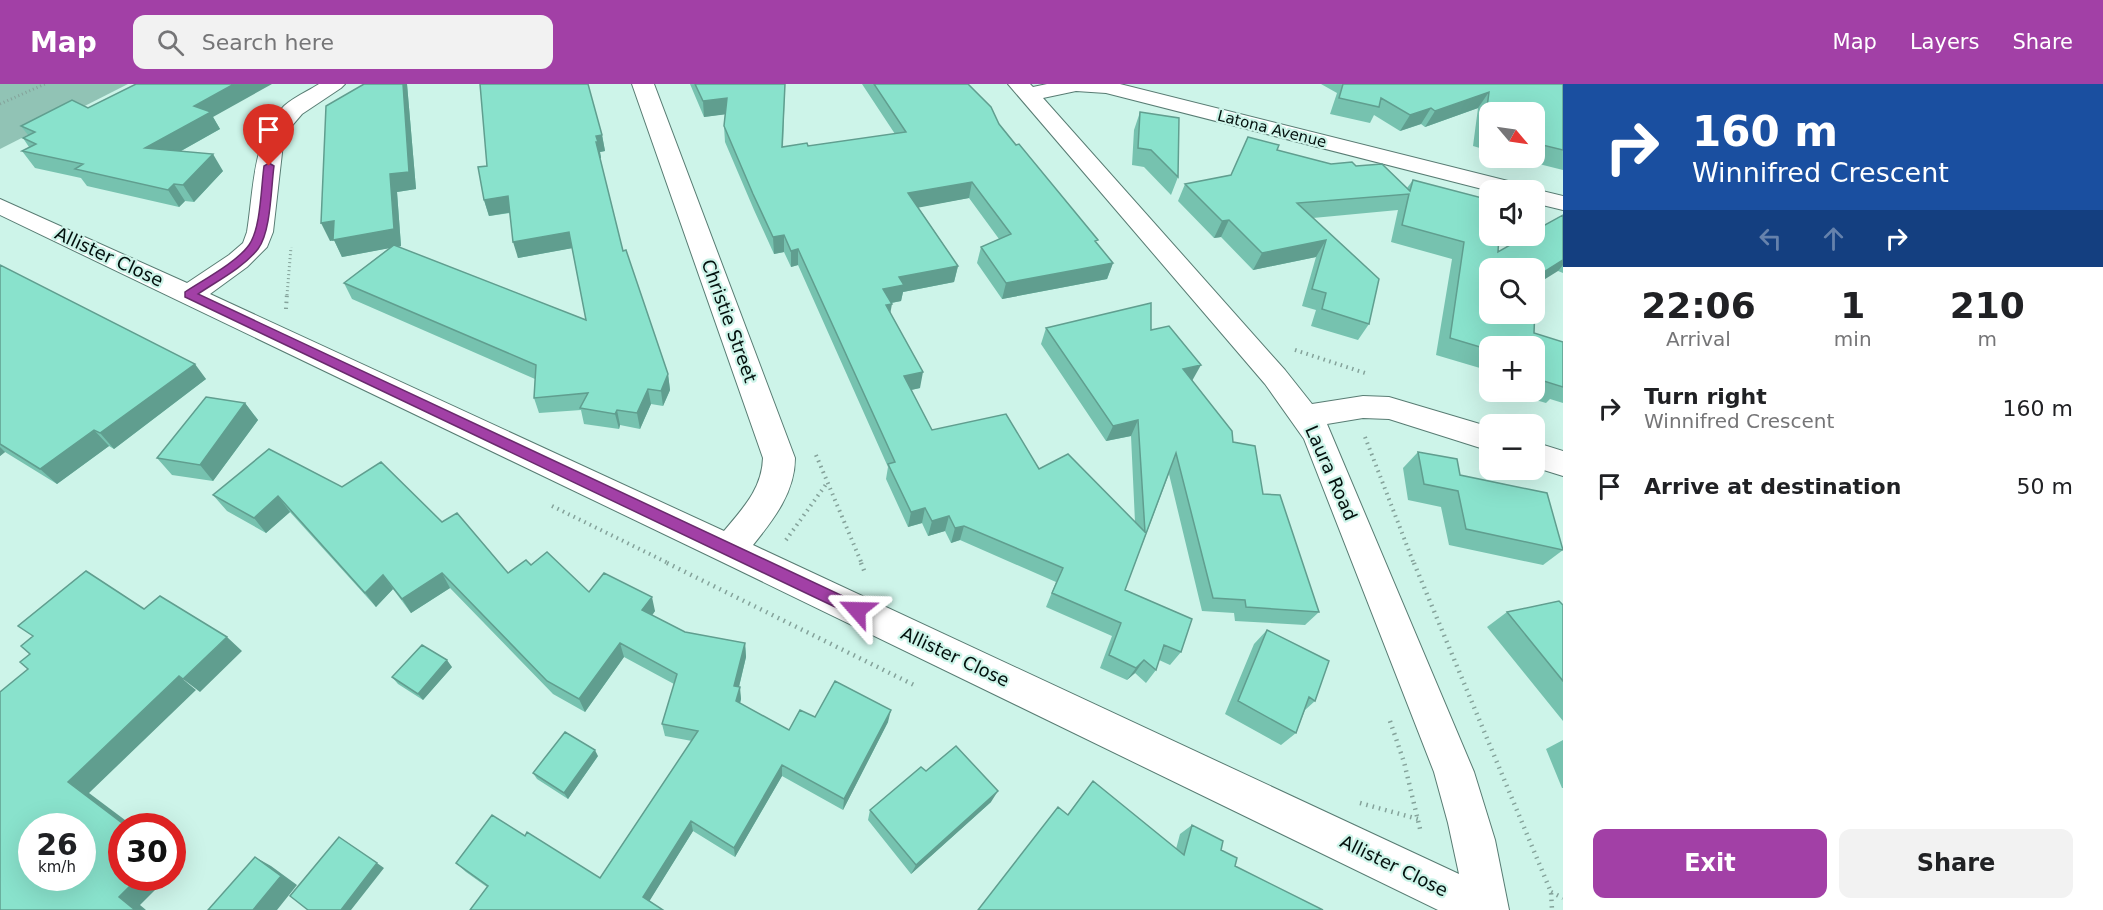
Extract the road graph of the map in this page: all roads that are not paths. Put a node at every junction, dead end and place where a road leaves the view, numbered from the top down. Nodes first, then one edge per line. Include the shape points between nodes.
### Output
1 (334, 84) edge
2 (643, 84) edge
3 (1023, 89) edge
4 (1479, 181) edge
5 (1545, 199) edge
6 (1563, 203) edge
7 (0, 206) edge
8 (189, 295) junction
9 (1306, 416) junction
10 (1479, 436) edge
11 (1545, 458) edge
12 (1563, 464) edge
13 (730, 550) junction
14 (1486, 910) edge

1 - 8 street via 294,109 279,126 272,144 260,232 254,247
2 - 13 street, Christie Street via 779,458 773,491
3 - 4 street, Latona Avenue via 1106,87
3 - 9 street, Laura Road
5 - 6 street
7 - 8 street, Allister Close
8 - 13 street, Allister Close
9 - 10 street via 1363,407 1389,408
9 - 14 street, Laura Road via 1318,435 1454,772 1473,831
11 - 12 street
13 - 14 street, Allister Close

